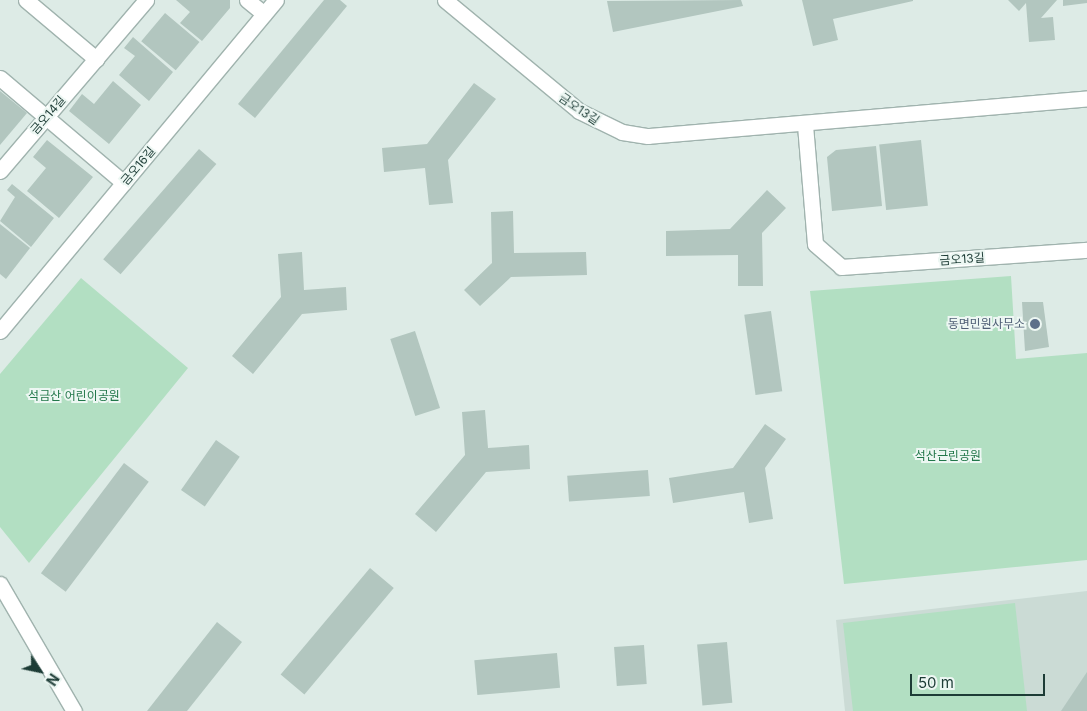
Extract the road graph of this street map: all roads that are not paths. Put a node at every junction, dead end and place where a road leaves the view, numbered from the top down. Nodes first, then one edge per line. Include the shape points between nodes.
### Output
1 (26, 0) edge
2 (146, 0) edge
3 (247, 0) edge
4 (276, 0) edge
5 (445, 0) edge
6 (264, 14) junction
7 (96, 59) junction
8 (0, 78) edge
9 (1087, 98) edge
10 (46, 117) junction
11 (804, 125) junction
12 (0, 171) edge
13 (124, 184) junction
14 (1087, 250) edge
15 (0, 331) edge
16 (0, 584) edge
17 (74, 711) edge

1 - 7 street
2 - 7 street, 금오14길
3 - 6 street
4 - 6 street, 금오16길
5 - 11 street, 금오13길 via 579,111 622,132 674,137
6 - 13 street, 금오16길
7 - 10 street, 금오14길
8 - 10 street
9 - 11 street, 금오13길
10 - 12 street, 금오14길
10 - 13 street
11 - 14 street, 금오13길 via 815,244 841,267
13 - 15 street, 금오16길
16 - 17 street

